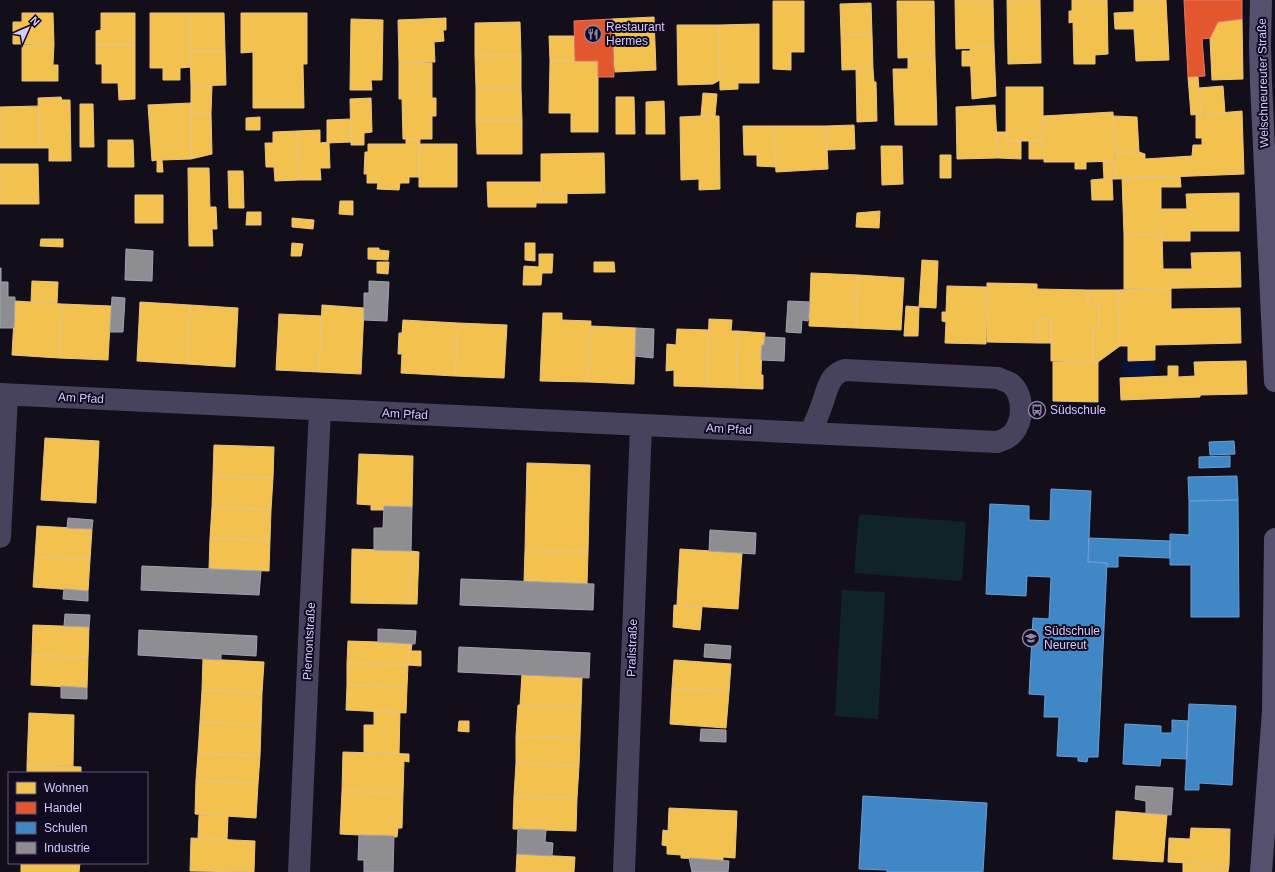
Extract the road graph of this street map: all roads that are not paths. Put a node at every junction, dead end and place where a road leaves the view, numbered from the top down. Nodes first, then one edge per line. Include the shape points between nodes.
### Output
1 (1261, 0) edge
2 (1275, 381) edge
3 (3, 394) edge
4 (320, 410) junction
5 (641, 425) junction
6 (810, 433) junction
7 (0, 537) edge
8 (1275, 538) edge
9 (1274, 711) edge
10 (299, 872) edge
11 (624, 872) edge
12 (1261, 872) edge

1 - 2 main road, Welschneureuter Straße via 1261,83
3 - 4 street, Am Pfad
3 - 7 street
4 - 5 street, Am Pfad
4 - 10 street, Piemontstraße
5 - 6 street, Am Pfad
5 - 11 street, Pralistraße
6 - 6 street, Am Pfad via 997,442 1013,433 1022,409 1019,395 1011,384 998,378 845,370 839,371 828,386
8 - 9 main road
9 - 12 main road

